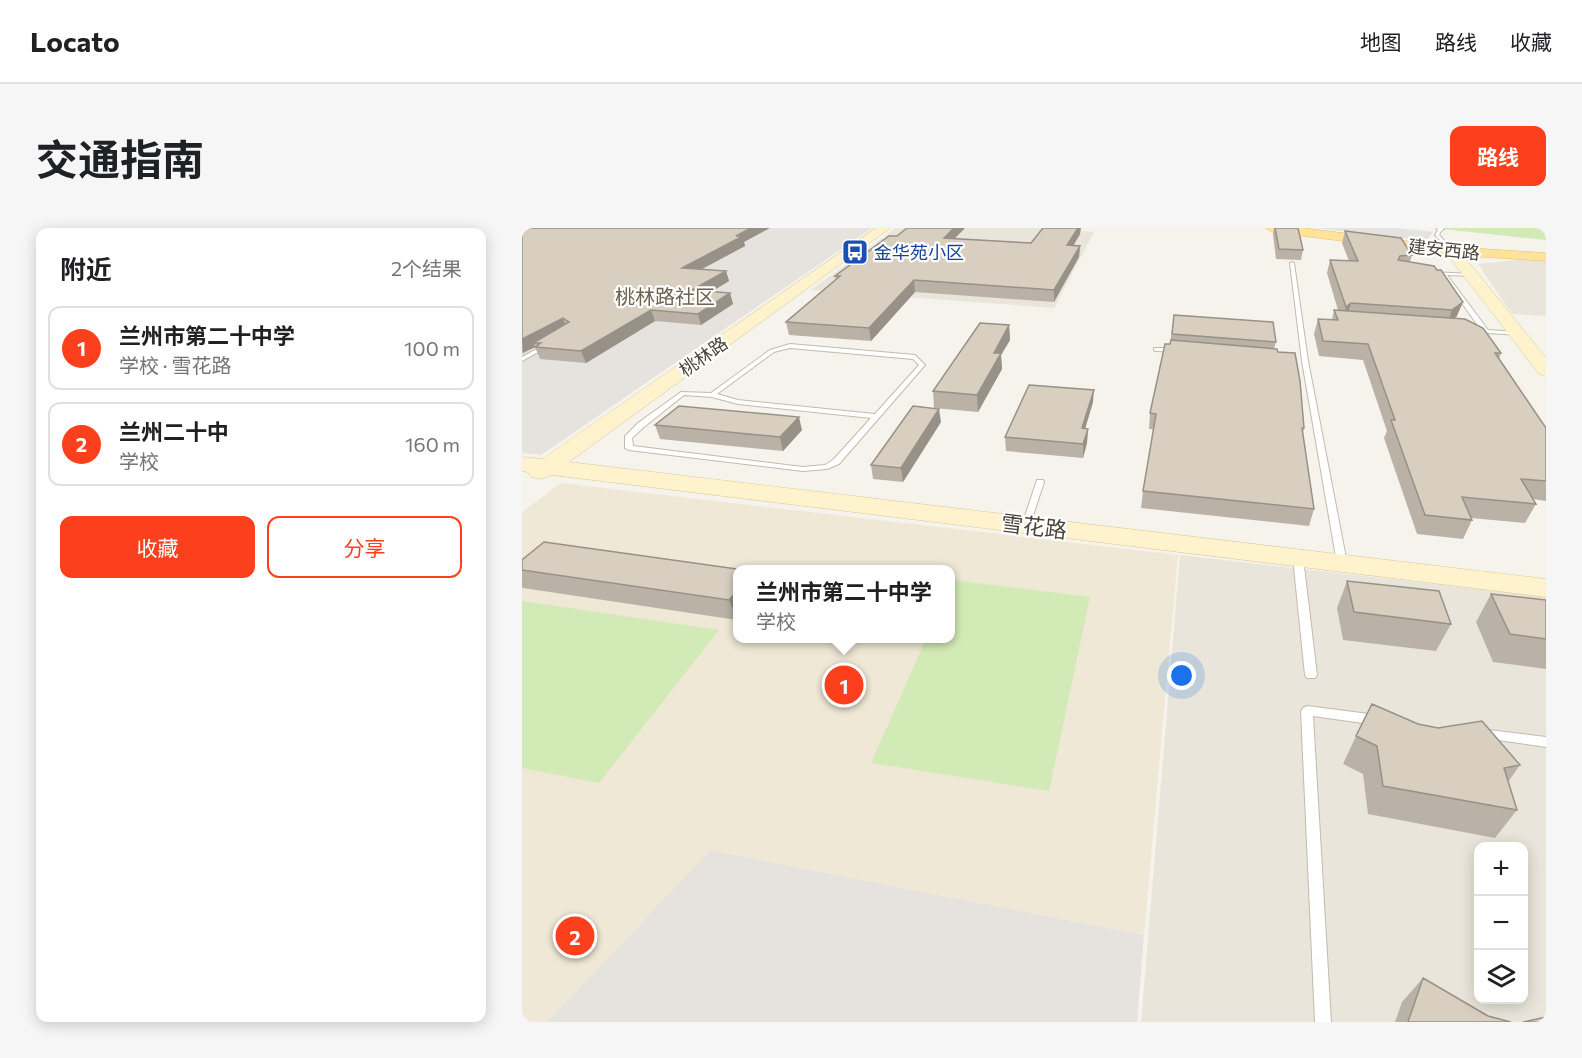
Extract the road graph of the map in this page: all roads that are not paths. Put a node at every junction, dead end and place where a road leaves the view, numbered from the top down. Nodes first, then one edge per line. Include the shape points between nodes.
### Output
1 (884, 228) edge
2 (1272, 228) edge
3 (1291, 228) edge
4 (1440, 228) edge
5 (1451, 249) junction
6 (1546, 255) edge
7 (1292, 263) edge
8 (1421, 273) edge
9 (1444, 274) junction
10 (1472, 275) junction
11 (1463, 331) edge
12 (1486, 332) junction
13 (1518, 334) junction
14 (550, 344) edge
15 (1156, 349) dead end
16 (1190, 351) edge
17 (522, 359) edge
18 (1294, 360) edge
19 (1305, 361) junction
20 (1546, 370) edge
21 (664, 391) junction
22 (683, 393) junction
23 (712, 396) junction
24 (762, 405) junction
25 (830, 408) dead end
26 (877, 416) junction
27 (535, 465) edge
28 (1040, 482) dead end
29 (522, 484) edge
30 (1026, 525) junction
31 (1298, 558) junction
32 (1342, 563) junction
33 (1546, 588) edge
34 (1311, 675) dead end
35 (1387, 722) edge
36 (1466, 732) edge
37 (1546, 742) edge
38 (1323, 1022) edge

1 - 21 street, 桃林路
2 - 5 main road, 建安西路
3 - 5 main road, 建安西路
4 - 5 lane via 1437,235
5 - 6 main road, 建安西路
5 - 10 street
7 - 19 lane
8 - 9 lane
9 - 10 lane
9 - 12 lane
10 - 13 street
11 - 12 lane
12 - 13 lane
13 - 20 street
14 - 17 lane
15 - 16 lane
18 - 19 lane
19 - 32 lane
21 - 22 lane
21 - 27 street, 桃林路
22 - 23 lane
22 - 26 lane via 628,438 629,448 802,469 827,467
23 - 24 lane
23 - 26 lane via 772,351 790,346 915,357 922,365
24 - 25 lane via 771,401
24 - 26 lane
27 - 29 street, 桃林路
27 - 30 street, 雪花路
28 - 30 lane
30 - 31 street, 雪花路
31 - 32 street, 雪花路
31 - 34 lane
32 - 33 street, 雪花路
35 - 38 lane via 1307,711
36 - 37 lane

